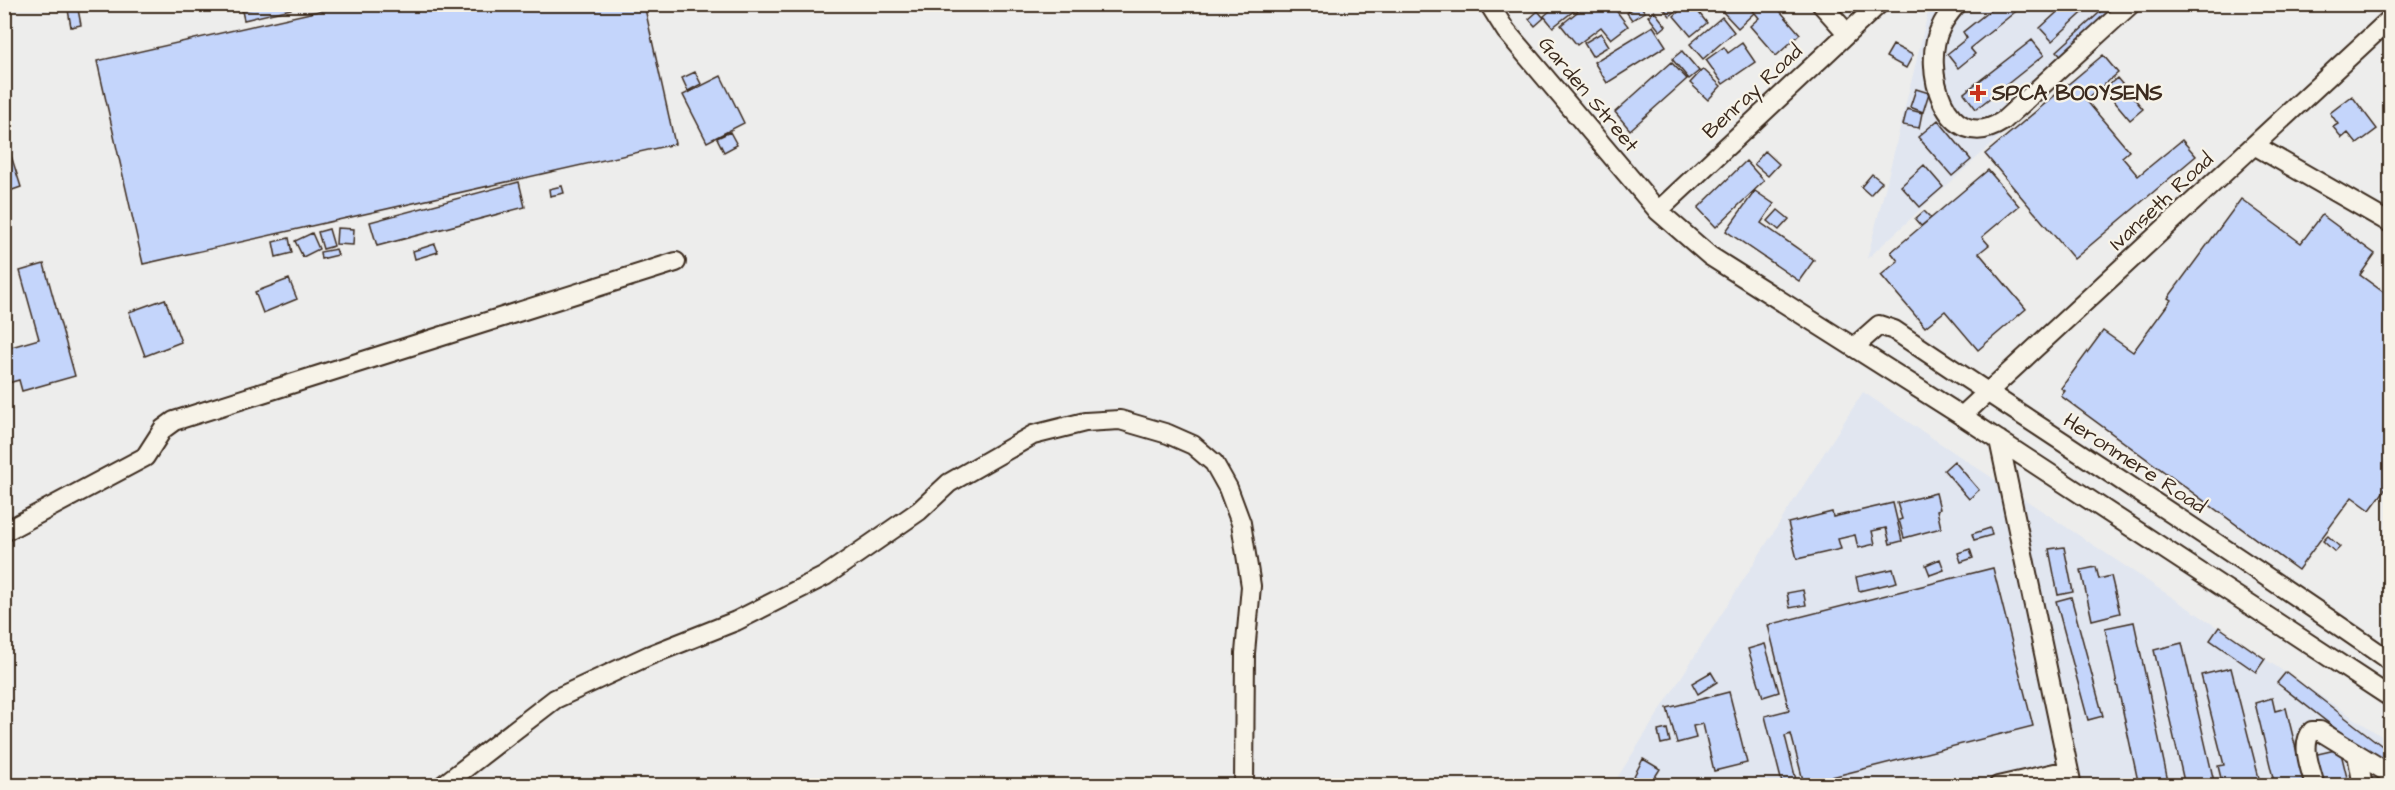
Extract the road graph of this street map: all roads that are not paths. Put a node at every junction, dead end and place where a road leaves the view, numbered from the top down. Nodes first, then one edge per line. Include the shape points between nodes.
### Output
1 (1489, 4) edge
2 (1821, 4) edge
3 (1878, 4) edge
4 (1957, 4) edge
5 (2131, 4) edge
6 (2391, 20) edge
7 (1847, 33) junction
8 (2254, 145) junction
9 (1658, 211) junction
10 (2391, 223) edge
11 (676, 262) dead end
12 (1854, 347) junction
13 (1988, 392) junction
14 (1962, 416) junction
15 (1999, 440) junction
16 (4, 532) edge
17 (2391, 661) edge
18 (2391, 697) edge
19 (2357, 754) junction
20 (2391, 774) edge
21 (2070, 778) edge
22 (442, 786) edge
23 (1244, 786) edge
24 (1998, 786) edge
25 (2315, 786) edge
26 (2363, 786) edge

1 - 9 street, Garden Street via 1506,31
2 - 7 street
3 - 7 street, Benray Road
4 - 5 street via 1940,28 1935,52 1940,96 1948,115 1959,125 1982,130 2003,122
6 - 8 street, Ivanseth Road
7 - 9 street, Benray Road
8 - 10 street
8 - 13 street, Ivanseth Road
9 - 12 street via 1710,256
11 - 16 street via 174,421 145,457
12 - 13 street, Heronmere Road via 1879,326 1894,330
12 - 14 street
13 - 14 street, Ivanseth Road
13 - 17 street, Heronmere Road
14 - 15 street
15 - 18 street
15 - 21 street
19 - 20 street
19 - 25 street via 2320,731 2312,731 2306,745
19 - 26 street
21 - 24 street
22 - 23 street via 555,699 736,621 825,576 919,511 949,483 1033,435 1085,422 1120,420 1193,445 1214,464 1241,523 1251,586 1245,653

